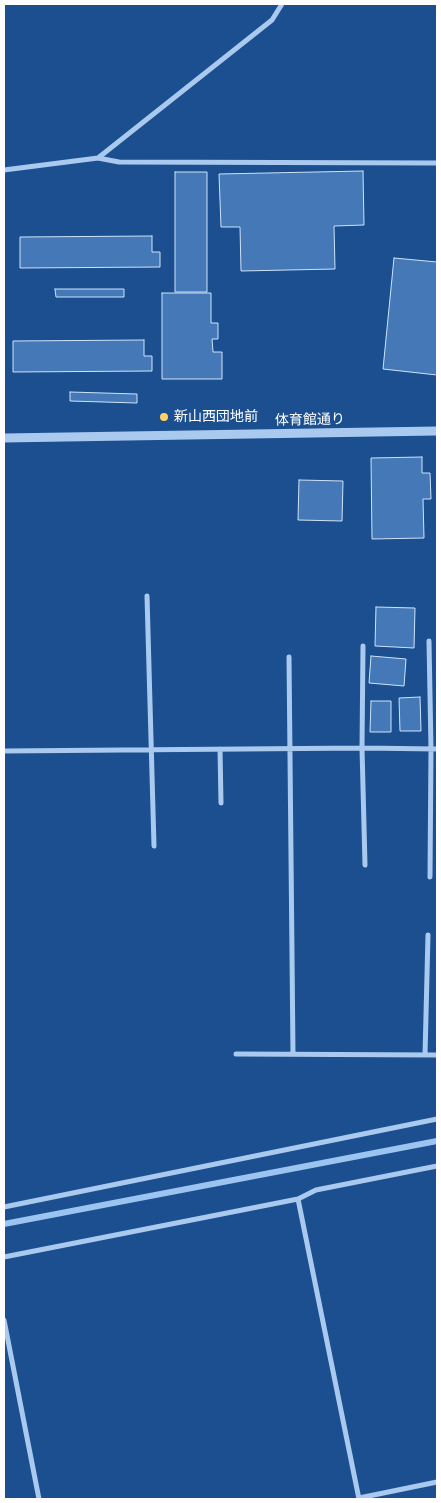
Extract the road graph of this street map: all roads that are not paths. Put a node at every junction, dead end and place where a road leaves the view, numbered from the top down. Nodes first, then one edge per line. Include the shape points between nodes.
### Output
1 (282, 4) edge
2 (98, 158) junction
3 (437, 163) edge
4 (4, 170) edge
5 (437, 431) edge
6 (4, 438) edge
7 (147, 596) dead end
8 (429, 641) dead end
9 (363, 646) dead end
10 (290, 657) dead end
11 (291, 748) junction
12 (362, 748) junction
13 (220, 749) junction
14 (434, 749) edge
15 (151, 750) junction
16 (4, 751) edge
17 (221, 803) dead end
18 (154, 846) dead end
19 (365, 865) dead end
20 (430, 877) dead end
21 (428, 935) dead end
22 (236, 1054) dead end
23 (294, 1054) junction
24 (425, 1055) junction
25 (437, 1055) edge
26 (437, 1118) edge
27 (437, 1166) edge
28 (298, 1199) junction
29 (4, 1207) edge
30 (4, 1257) edge
31 (4, 1320) edge
32 (437, 1482) edge
33 (359, 1498) edge
34 (39, 1499) edge

1 - 2 street via 272,20
2 - 3 street via 119,162
2 - 4 street
5 - 6 street, 体育館通り
7 - 15 street
8 - 14 street
9 - 12 street
10 - 11 street
11 - 12 street
11 - 13 street
11 - 23 street
12 - 14 street
12 - 19 street
13 - 15 street
13 - 17 street
14 - 20 street
15 - 16 street
15 - 18 street
21 - 24 street
22 - 23 street
23 - 24 street
24 - 25 street
26 - 29 street
27 - 28 street via 316,1190
28 - 30 street
28 - 33 street
31 - 34 street
32 - 33 street

